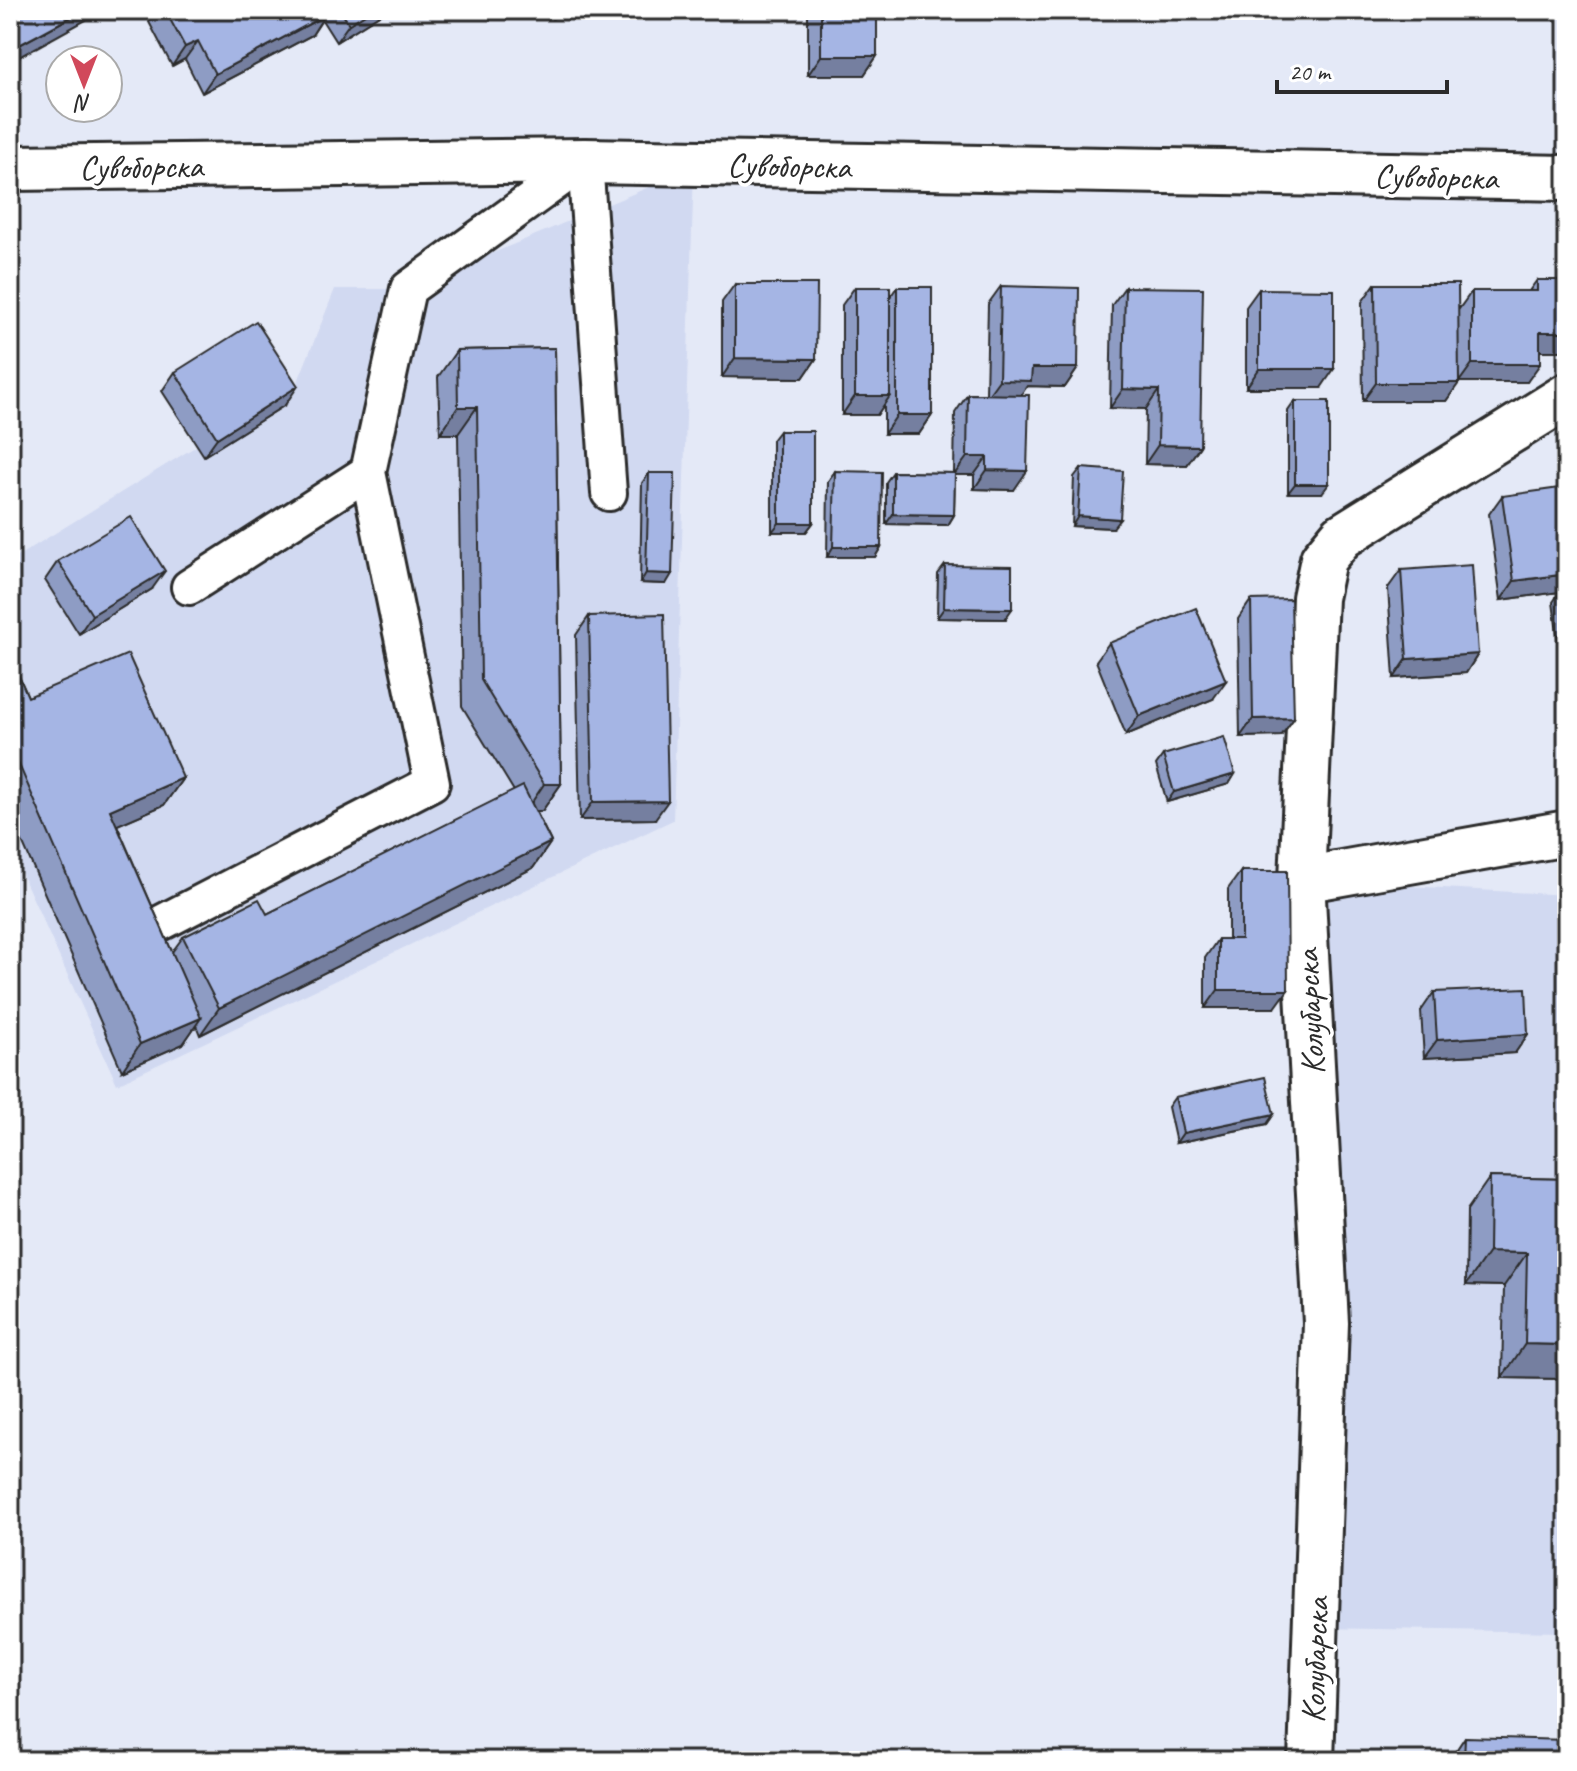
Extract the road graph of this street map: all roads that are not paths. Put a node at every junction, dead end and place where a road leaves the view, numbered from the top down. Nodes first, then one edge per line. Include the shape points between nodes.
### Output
1 (585, 161) junction
2 (10, 168) edge
3 (1567, 178) edge
4 (1567, 396) edge
5 (368, 472) junction
6 (609, 493) dead end
7 (189, 587) dead end
8 (1567, 833) edge
9 (1302, 880) junction
10 (157, 925) edge
11 (1311, 1761) edge

1 - 2 street, Сувоборска
1 - 3 street, Сувоборска
1 - 5 lane via 408,289
1 - 6 lane
4 - 9 street, Колубарска via 1342,536 1323,559 1315,598
5 - 7 lane
5 - 10 lane via 432,783
8 - 9 street
9 - 11 street, Колубарска via 1326,1323

